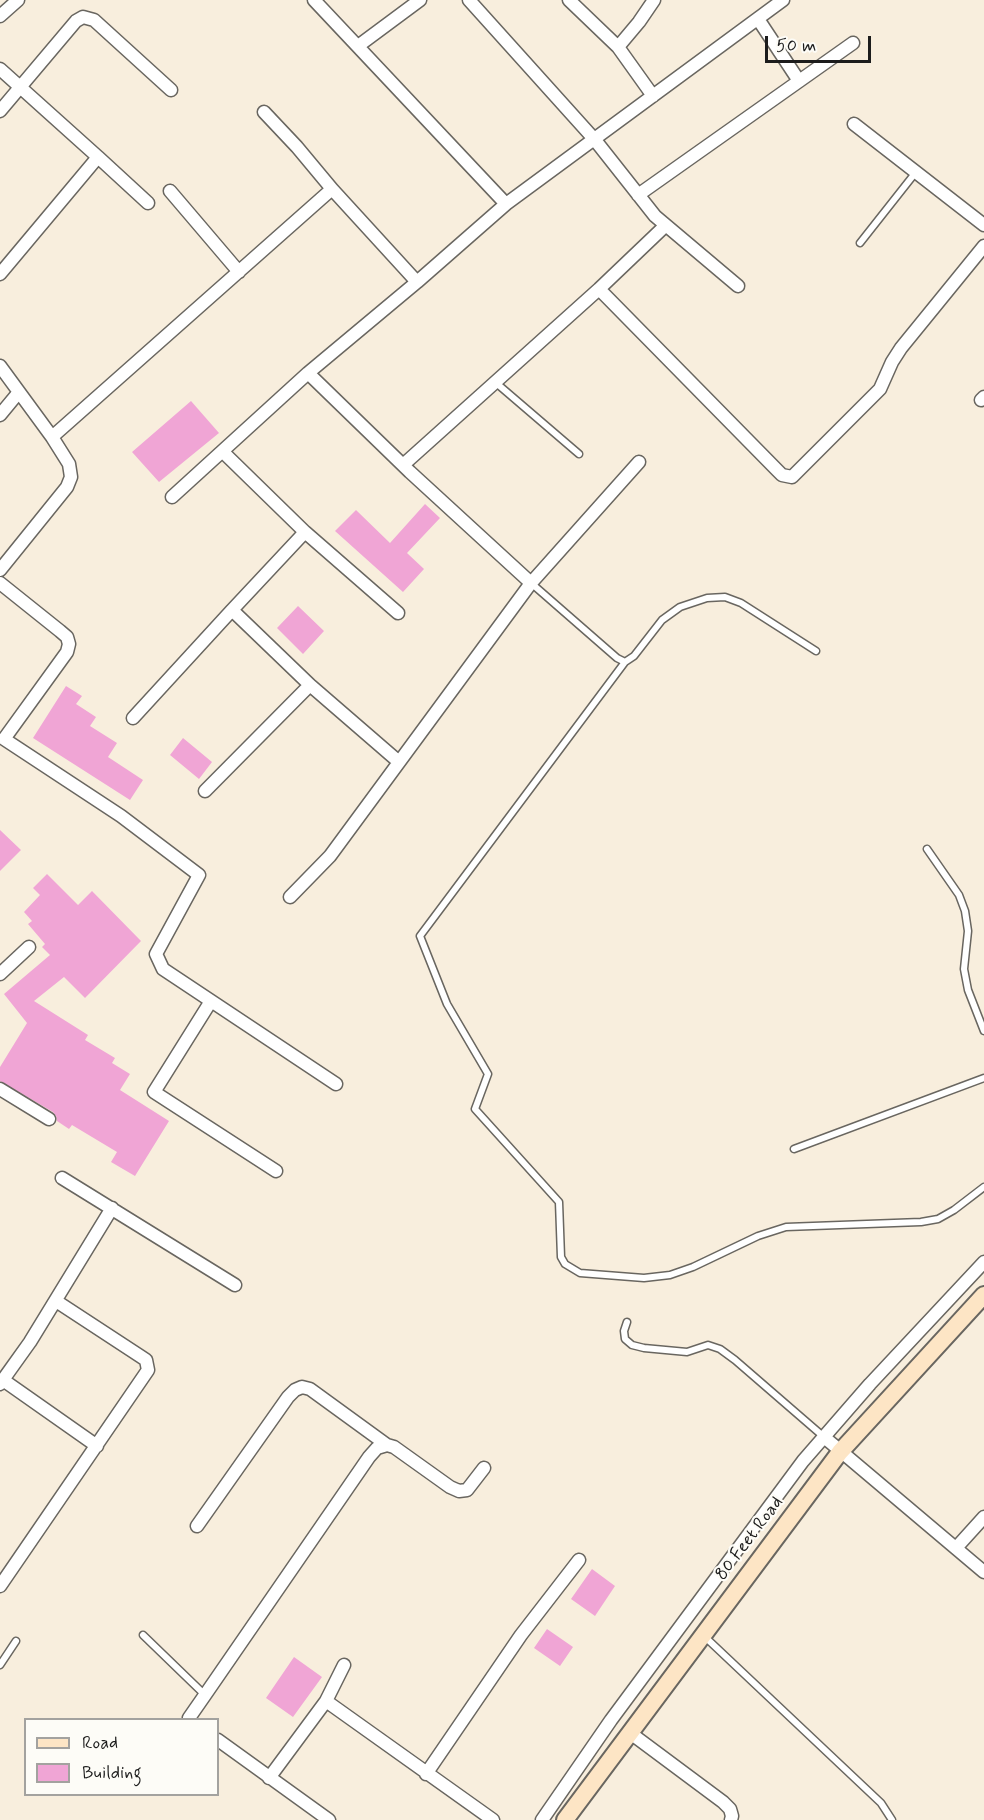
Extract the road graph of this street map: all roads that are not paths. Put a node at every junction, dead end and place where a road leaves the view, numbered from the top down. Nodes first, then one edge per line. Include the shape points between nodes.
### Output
1 (18, 0) edge
2 (420, 0) edge
3 (469, 0) edge
4 (570, 0) edge
5 (654, 0) edge
6 (783, 0) edge
7 (314, 1) edge
8 (0, 16) edge
9 (758, 19) junction
10 (853, 43) dead end
11 (358, 46) junction
12 (618, 46) junction
13 (0, 69) edge
14 (799, 81) junction
15 (20, 85) junction
16 (171, 90) dead end
17 (653, 96) junction
18 (0, 111) edge
19 (264, 112) dead end
20 (854, 124) dead end
21 (594, 140) junction
22 (98, 157) junction
23 (916, 172) junction
24 (332, 189) junction
25 (170, 191) dead end
26 (638, 195) junction
27 (148, 203) dead end
28 (506, 204) junction
29 (984, 225) edge
30 (665, 226) junction
31 (860, 243) dead end
32 (984, 246) edge
33 (239, 272) junction
34 (0, 274) edge
35 (417, 282) junction
36 (738, 286) dead end
37 (599, 289) junction
38 (0, 366) edge
39 (308, 373) junction
40 (495, 382) junction
41 (19, 392) junction
42 (0, 415) edge
43 (52, 437) junction
44 (223, 452) junction
45 (579, 454) dead end
46 (639, 462) dead end
47 (402, 465) junction
48 (172, 497) dead end
49 (305, 532) junction
50 (0, 570) edge
51 (531, 583) junction
52 (0, 584) edge
53 (232, 610) junction
54 (398, 614) dead end
55 (816, 651) dead end
56 (625, 662) junction
57 (310, 685) junction
58 (133, 718) dead end
59 (2, 742) edge
60 (399, 762) junction
61 (205, 791) dead end
62 (927, 849) dead end
63 (290, 897) dead end
64 (29, 947) dead end
65 (0, 974) edge
66 (211, 1001) junction
67 (984, 1031) edge
68 (984, 1078) edge
69 (336, 1084) dead end
70 (0, 1089) edge
71 (49, 1119) dead end
72 (794, 1149) dead end
73 (276, 1172) dead end
74 (62, 1178) dead end
75 (984, 1187) edge
76 (112, 1209) junction
77 (984, 1262) edge
78 (235, 1285) dead end
79 (984, 1295) edge
80 (56, 1301) junction
81 (627, 1322) dead end
82 (1, 1382) edge
83 (824, 1437) junction
84 (387, 1444) junction
85 (97, 1446) junction
86 (840, 1452) junction
87 (484, 1468) dead end
88 (984, 1517) edge
89 (196, 1526) dead end
90 (956, 1548) junction
91 (579, 1560) dead end
92 (984, 1572) edge
93 (0, 1586) edge
94 (143, 1635) dead end
95 (702, 1635) junction
96 (16, 1641) dead end
97 (0, 1665) edge
98 (344, 1665) dead end
99 (205, 1695) junction
100 (326, 1701) junction
101 (189, 1718) edge
102 (629, 1732) junction
103 (219, 1741) edge
104 (426, 1773) junction
105 (269, 1778) junction
106 (329, 1820) edge
107 (493, 1820) edge
108 (542, 1820) edge
109 (565, 1820) edge
110 (731, 1820) edge
111 (892, 1820) edge

1 - 8 street
2 - 11 street
3 - 21 street
4 - 12 street
5 - 12 street
6 - 9 street
7 - 11 street
9 - 14 street
9 - 17 street
10 - 14 street
11 - 28 street
12 - 17 street
13 - 15 street
14 - 26 street
15 - 16 street via 83,17 94,20
15 - 18 street
15 - 22 street
17 - 21 street
19 - 24 street
20 - 23 street
21 - 26 street
21 - 28 street
22 - 27 street
22 - 34 street
23 - 29 street
23 - 31 lane
24 - 33 street
24 - 35 street
25 - 33 street
26 - 30 street
28 - 35 street
30 - 36 street
30 - 37 street
32 - 37 street via 901,348 880,389 792,477 782,475
33 - 43 street
35 - 39 street
37 - 40 street
38 - 41 street
39 - 44 street
39 - 47 street
40 - 45 lane
40 - 47 street
41 - 42 street
41 - 43 street
43 - 50 street via 69,464 71,477 67,488
44 - 48 street
44 - 49 street
46 - 51 street
47 - 51 street
49 - 53 street
49 - 54 street
51 - 56 lane
51 - 60 street
52 - 59 street via 67,637 69,644
53 - 57 street
53 - 58 street
55 - 56 lane via 741,603 725,597 707,598 680,607 662,620
56 - 75 lane via 420,936 447,1004 488,1074 475,1109 559,1202 561,1257 565,1264 580,1273 644,1278 670,1275 786,1227 938,1219
57 - 60 street
57 - 61 street
59 - 66 street via 122,816 199,875 156,954 163,969
60 - 63 street via 330,856
62 - 67 lane via 959,895 965,911 968,931 964,969
64 - 65 street
66 - 69 street
66 - 73 street via 154,1092
68 - 72 lane
70 - 71 street
74 - 76 street
76 - 78 street
76 - 80 street
77 - 83 street
79 - 86 street, 80 Feet Road
80 - 82 street
80 - 85 street via 140,1356 148,1366 146,1376
81 - 83 lane via 625,1339 632,1345 687,1352 708,1345 720,1349
82 - 85 street
83 - 86 street
83 - 108 street via 611,1720
84 - 87 street via 459,1491 467,1490
84 - 89 street via 302,1387 288,1397
84 - 99 street via 369,1456
85 - 93 street
86 - 90 street
86 - 95 street, 80 Feet Road
88 - 90 street
90 - 92 street
91 - 104 street via 521,1635
94 - 99 lane
95 - 102 street, 80 Feet Road
95 - 111 lane via 881,1803
96 - 97 lane
98 - 100 street
99 - 101 street
100 - 104 street
100 - 105 street
102 - 109 street, 80 Feet Road
102 - 110 street via 723,1802 730,1809
103 - 105 street
104 - 107 street
105 - 106 street

